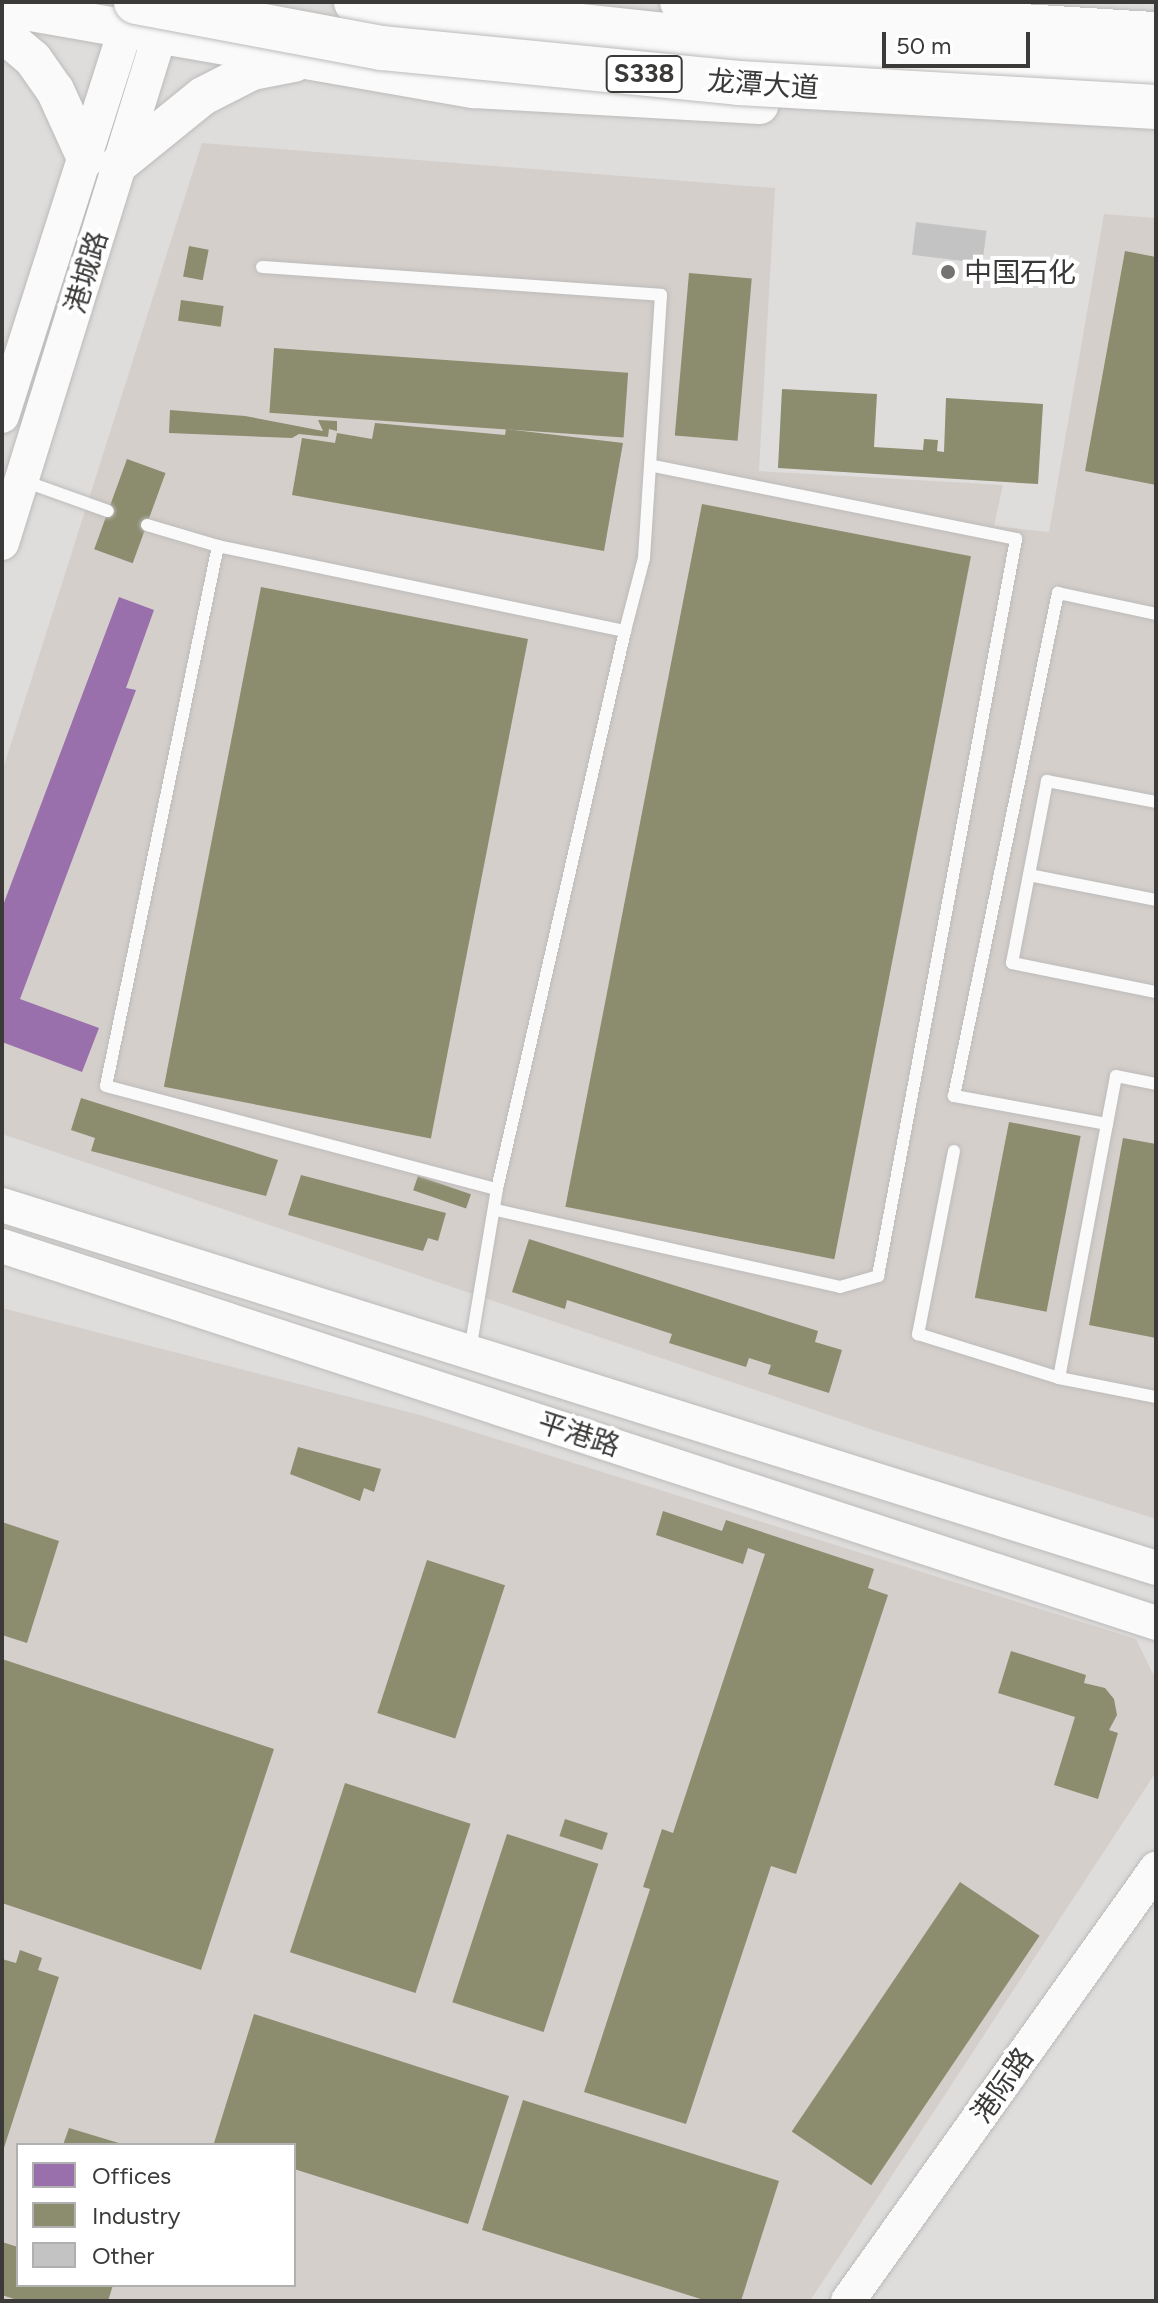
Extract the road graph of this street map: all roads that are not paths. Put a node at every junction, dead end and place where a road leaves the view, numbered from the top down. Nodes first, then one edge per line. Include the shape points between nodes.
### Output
1 (356, 2) edge
2 (679, 2) edge
3 (2, 7) edge
4 (146, 13) edge
5 (1156, 31) edge
6 (2, 33) edge
7 (311, 59) junction
8 (1156, 63) edge
9 (1156, 107) edge
10 (1156, 128) edge
11 (103, 161) junction
12 (262, 267) dead end
13 (2, 416) edge
14 (650, 465) junction
15 (21, 480) junction
16 (108, 511) dead end
17 (147, 525) dead end
18 (2, 543) edge
19 (218, 546) junction
20 (1156, 614) edge
21 (625, 631) junction
22 (1156, 802) edge
23 (1029, 875) junction
24 (1156, 900) edge
25 (1156, 992) edge
26 (1156, 1084) edge
27 (1107, 1124) junction
28 (954, 1151) dead end
29 (497, 1189) junction
30 (2, 1205) edge
31 (496, 1210) junction
32 (2, 1246) edge
33 (469, 1352) junction
34 (1059, 1378) junction
35 (1156, 1397) edge
36 (1156, 1568) edge
37 (1156, 1623) edge
38 (1156, 1869) edge
39 (848, 2301) edge

1 - 8 highway, 龙潭大道 / S338 via 746,44
2 - 5 main road
3 - 4 main road
4 - 7 main road
4 - 9 highway, 龙潭大道 / S338, bridge via 413,51 739,83
4 - 11 street
6 - 11 main road via 33,59
7 - 10 main road via 474,89
7 - 11 main road via 252,71
11 - 13 street
11 - 15 street, 港城路
12 - 14 lane via 661,295
14 - 21 lane via 644,558
14 - 31 lane via 1016,539 878,1276 840,1287
15 - 16 lane
15 - 18 street, 港城路
17 - 19 lane
19 - 21 lane
19 - 29 lane via 106,1086
20 - 27 lane via 1058,593 954,1096
21 - 29 lane
22 - 23 lane via 1047,781
23 - 24 lane
23 - 25 lane via 1012,963
26 - 27 lane via 1116,1076
27 - 34 lane
28 - 34 lane via 918,1334
29 - 31 lane
30 - 33 street, 平港路
31 - 33 lane
32 - 37 street, 平港路
33 - 36 street, 平港路
34 - 35 lane
38 - 39 street, 港际路

